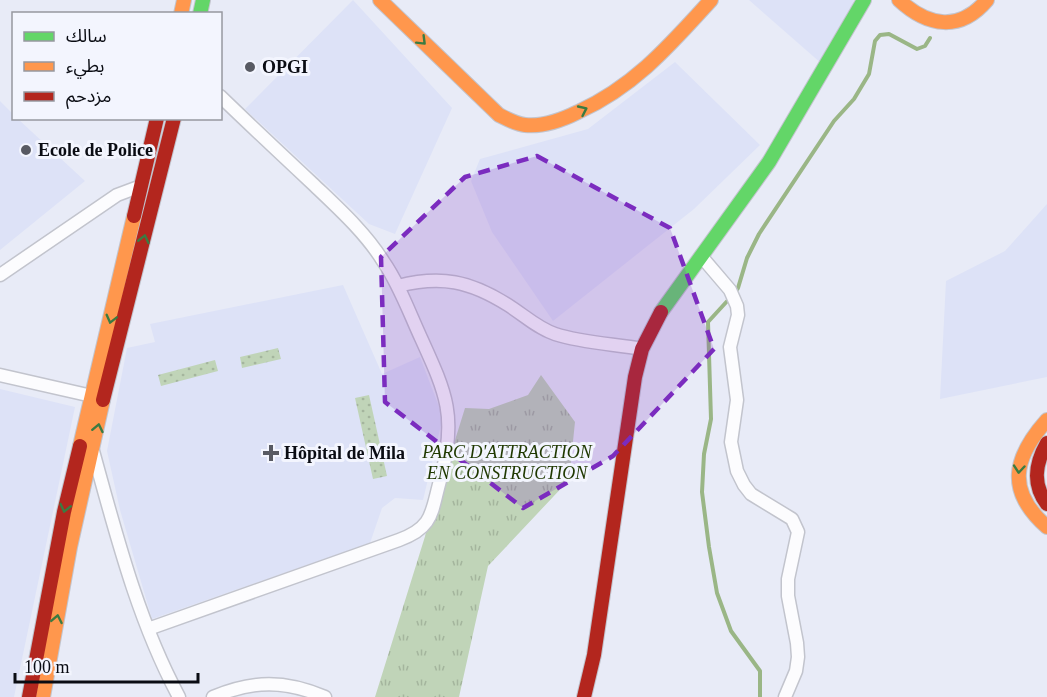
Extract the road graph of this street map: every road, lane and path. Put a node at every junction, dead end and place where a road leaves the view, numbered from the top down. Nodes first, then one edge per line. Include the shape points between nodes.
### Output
1 (380, 0) edge
2 (711, 0) edge
3 (864, 0) edge
4 (899, 0) edge
5 (987, 0) edge
6 (222, 98) edge
7 (157, 120) edge
8 (174, 120) edge
9 (141, 186) junction
10 (701, 256) junction
11 (0, 275) edge
12 (398, 286) junction
13 (642, 349) junction
14 (0, 375) edge
15 (92, 396) junction
16 (1047, 420) edge
17 (1047, 443) edge
18 (93, 450) junction
19 (1047, 504) edge
20 (1047, 527) edge
21 (148, 629) junction
22 (176, 696) edge
23 (29, 697) edge
24 (42, 697) edge
25 (213, 697) edge
26 (325, 697) edge
27 (584, 697) edge
28 (785, 697) edge

1 -> 2 main road via 499,115 512,122 537,126 587,109 642,72
3 - 10 main road via 769,162
4 - 5 main road via 917,15 934,22 954,22 973,16
6 - 12 street via 348,220 383,260
7 - 9 main road
18 -> 8 main road
9 - 11 street via 117,195
9 -> 15 main road
10 - 13 main road via 668,300
10 - 28 street via 730,290 738,306 730,347 737,400 731,442 737,471 751,494 792,519 798,532 788,579 798,657
12 - 13 street via 443,279 472,287 556,334
12 - 21 street via 448,404 443,469 423,529
13 - 27 main road
14 - 15 street
15 -> 23 main road via 64,512
16 -> 20 main road via 1022,452 1018,468 1025,505
17 - 19 main road via 1037,461 1035,480
18 - 21 street
24 -> 18 main road
21 - 22 street
25 - 26 street via 262,683 282,684

